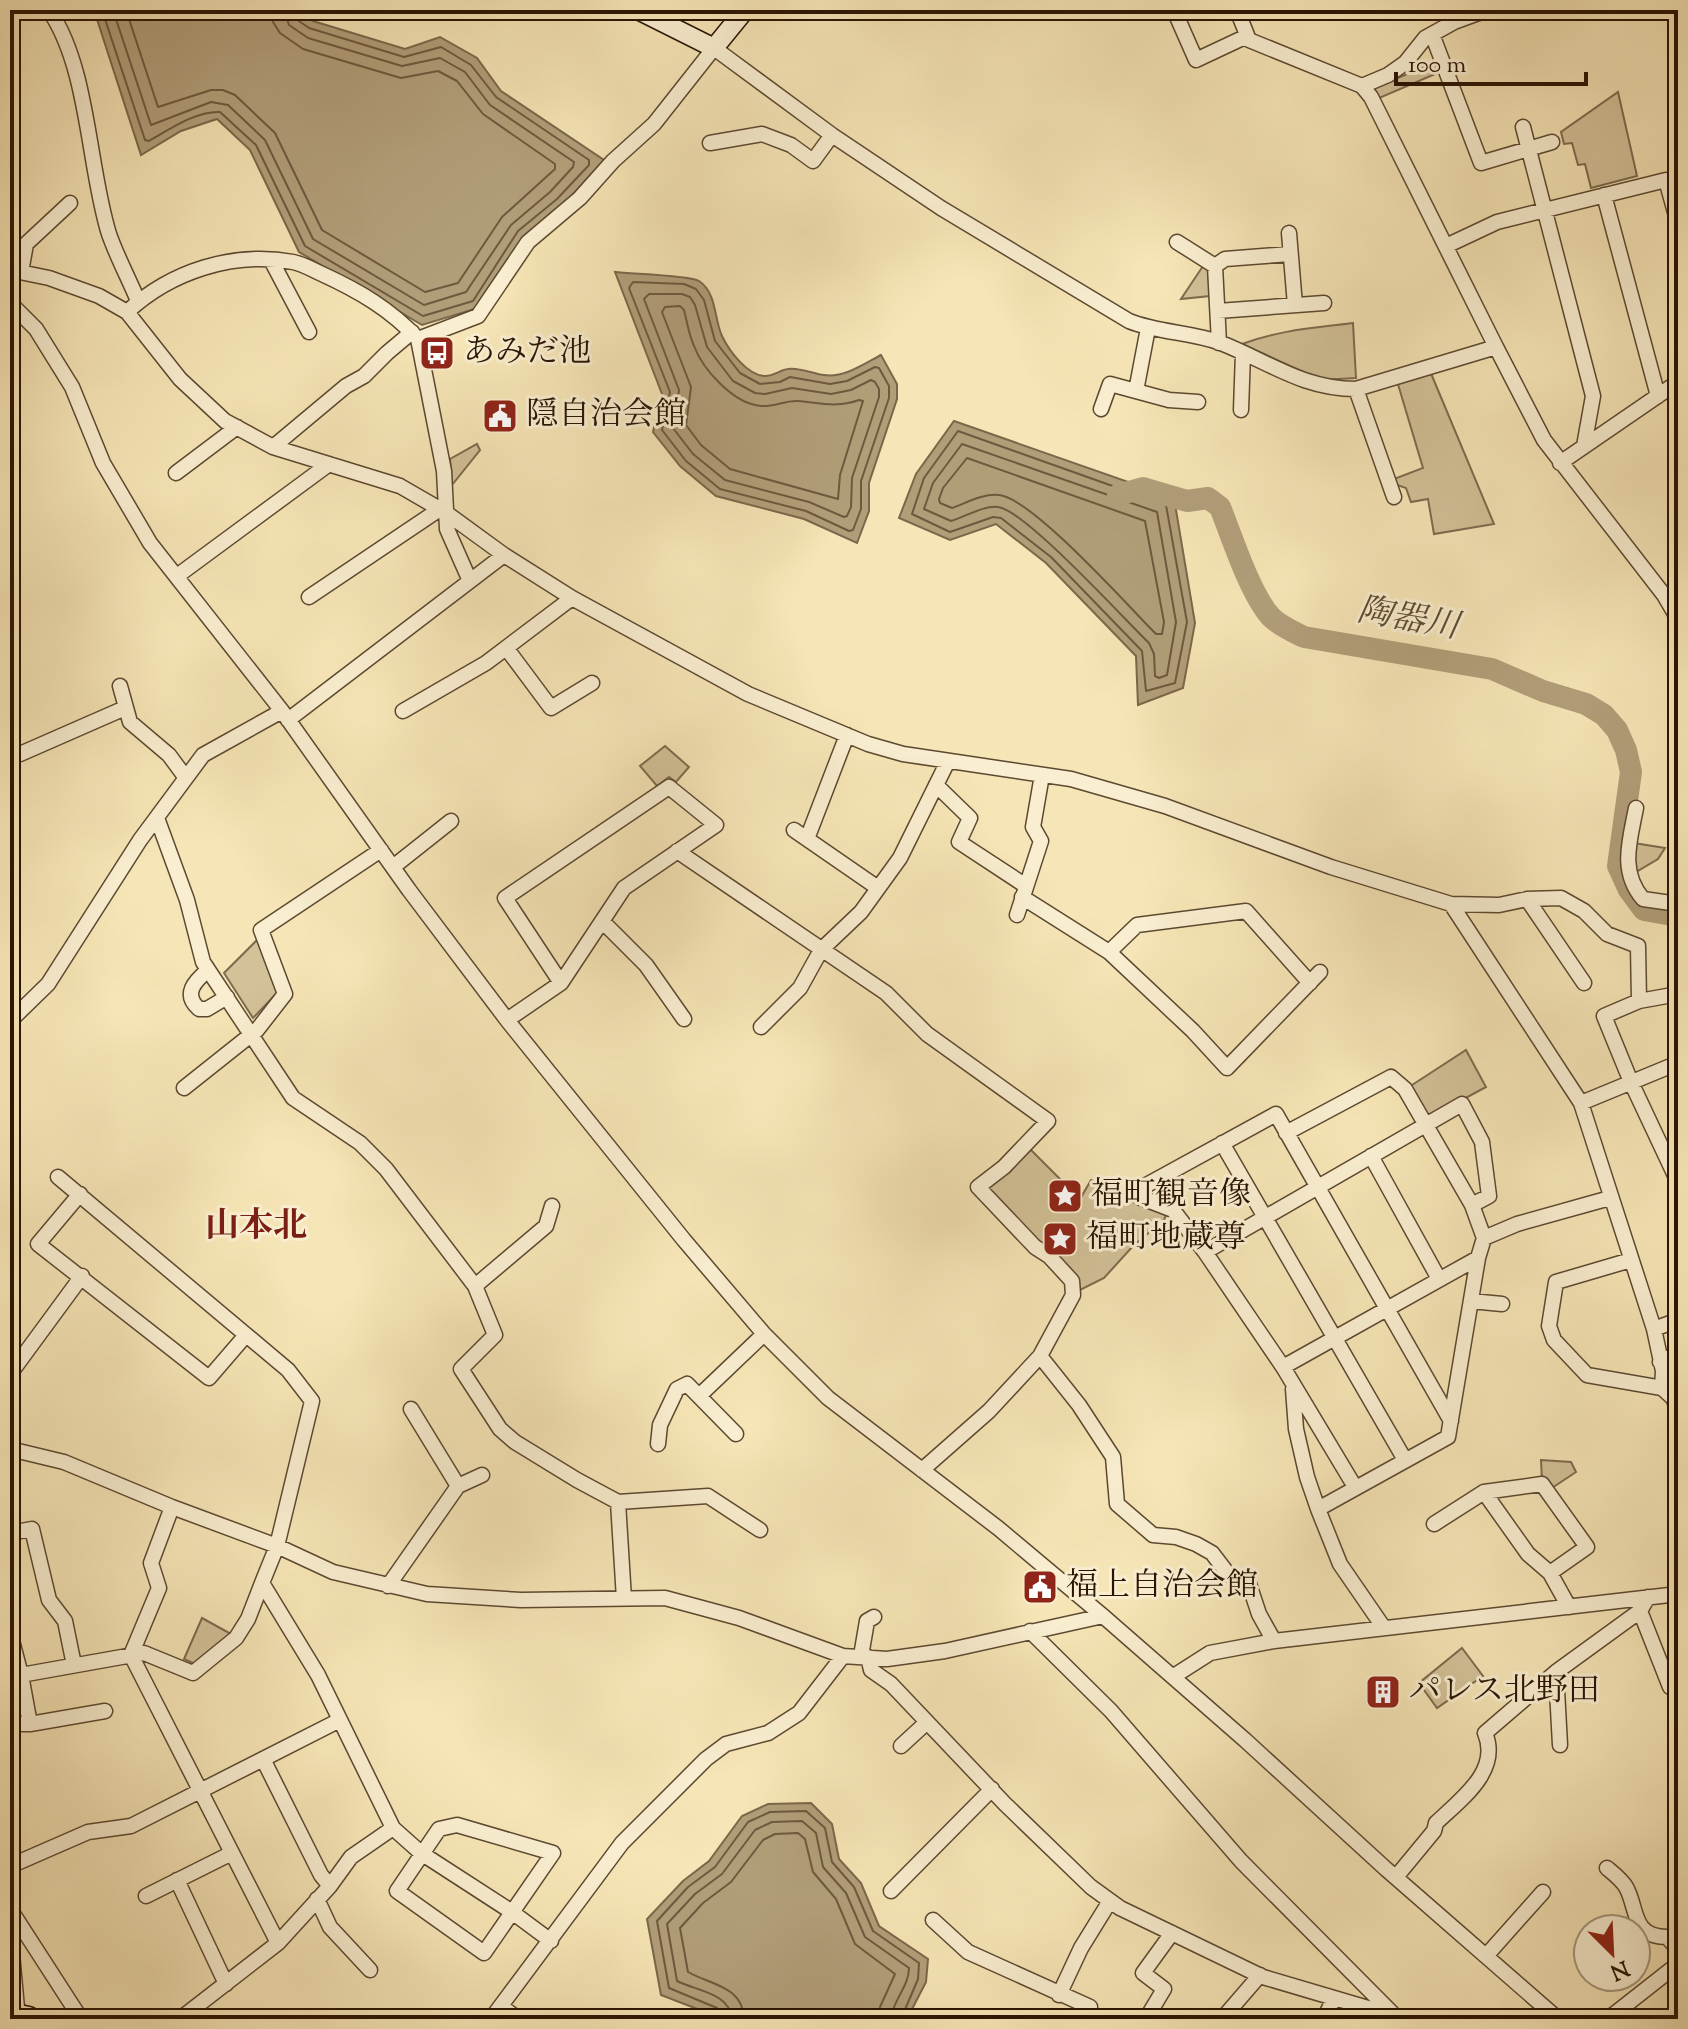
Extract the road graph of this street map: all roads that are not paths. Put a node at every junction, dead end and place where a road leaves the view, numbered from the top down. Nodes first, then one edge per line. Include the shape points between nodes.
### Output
1 (49, 10) edge
2 (638, 10) edge
3 (745, 10) edge
4 (1174, 10) edge
5 (1237, 10) edge
6 (1487, 10) edge
7 (1432, 34) junction
8 (1247, 36) junction
9 (714, 48) junction
10 (1362, 86) junction
11 (1523, 127) dead end
12 (832, 135) junction
13 (1552, 142) dead end
14 (710, 143) dead end
15 (1528, 150) junction
16 (1604, 195) junction
17 (70, 203) dead end
18 (1545, 210) junction
19 (1678, 223) edge
20 (1289, 233) dead end
21 (1177, 242) dead end
22 (1446, 246) junction
23 (1290, 254) junction
24 (271, 260) junction
25 (1215, 266) junction
26 (15, 271) edge
27 (10, 303) edge
28 (1324, 303) dead end
29 (1295, 305) junction
30 (133, 306) junction
31 (1218, 311) junction
32 (1148, 328) junction
33 (309, 332) dead end
34 (415, 336) junction
35 (1219, 343) junction
36 (1496, 347) junction
37 (1243, 353) junction
38 (1678, 382) edge
39 (1356, 389) junction
40 (1136, 391) junction
41 (1658, 396) junction
42 (1198, 402) dead end
43 (1101, 409) dead end
44 (1241, 410) dead end
45 (237, 427) junction
46 (1584, 446) junction
47 (273, 447) junction
48 (1560, 463) junction
49 (329, 464) junction
50 (176, 473) dead end
51 (1394, 497) dead end
52 (443, 510) junction
53 (504, 555) junction
54 (177, 576) junction
55 (470, 581) junction
56 (309, 597) dead end
57 (572, 598) junction
58 (1678, 619) edge
59 (507, 649) junction
60 (592, 683) dead end
61 (120, 686) dead end
62 (125, 708) junction
63 (403, 711) dead end
64 (285, 716) junction
65 (847, 735) junction
66 (10, 752) edge
67 (948, 761) junction
68 (1042, 775) junction
69 (186, 778) junction
70 (936, 785) junction
71 (1636, 808) dead end
72 (157, 818) junction
73 (451, 821) dead end
74 (794, 830) dead end
75 (807, 839) junction
76 (381, 850) junction
77 (677, 851) junction
78 (393, 867) junction
79 (878, 888) junction
80 (1024, 892) junction
81 (1527, 899) junction
82 (1451, 904) junction
83 (1678, 904) edge
84 (1017, 915) dead end
85 (602, 921) junction
86 (821, 950) junction
87 (1109, 952) junction
88 (208, 970) junction
89 (561, 983) junction
90 (1584, 983) dead end
91 (1678, 994) edge
92 (227, 997) junction
93 (1639, 1001) junction
94 (684, 1019) dead end
95 (507, 1020) junction
96 (10, 1021) edge
97 (761, 1027) dead end
98 (252, 1034) junction
99 (1678, 1063) edge
100 (1631, 1082) junction
101 (184, 1088) dead end
102 (1581, 1103) junction
103 (1425, 1125) junction
104 (1286, 1133) junction
105 (1222, 1143) junction
106 (1678, 1145) edge
107 (1663, 1151) junction
108 (1371, 1156) junction
109 (58, 1177) dead end
110 (1678, 1182) edge
111 (1317, 1187) junction
112 (80, 1194) junction
113 (1610, 1198) junction
114 (1472, 1205) junction
115 (552, 1206) dead end
116 (1265, 1217) junction
117 (1484, 1238) junction
118 (1205, 1252) junction
119 (1478, 1258) junction
120 (1631, 1260) junction
121 (82, 1276) junction
122 (1439, 1279) junction
123 (475, 1286) junction
124 (1471, 1301) junction
125 (1502, 1304) dead end
126 (1386, 1309) junction
127 (1678, 1320) edge
128 (1654, 1329) junction
129 (764, 1334) junction
130 (246, 1335) junction
131 (1335, 1338) junction
132 (1678, 1353) edge
133 (1040, 1356) junction
134 (1660, 1362) junction
135 (1283, 1367) junction
136 (10, 1374) edge
137 (1293, 1384) junction
138 (1662, 1388) junction
139 (699, 1396) junction
140 (411, 1409) dead end
141 (1678, 1409) edge
142 (1451, 1421) junction
143 (736, 1434) dead end
144 (658, 1444) dead end
145 (10, 1449) edge
146 (1405, 1460) junction
147 (922, 1470) junction
148 (482, 1475) dead end
149 (458, 1486) junction
150 (1355, 1487) junction
151 (1484, 1492) junction
152 (618, 1502) junction
153 (172, 1507) junction
154 (1318, 1509) junction
155 (1434, 1524) dead end
156 (760, 1530) dead end
157 (10, 1533) edge
158 (277, 1546) junction
159 (1550, 1573) junction
160 (262, 1583) junction
161 (388, 1586) junction
162 (1678, 1594) edge
163 (1648, 1597) junction
164 (624, 1599) junction
165 (1569, 1607) junction
166 (1640, 1611) junction
167 (1103, 1616) junction
168 (874, 1617) dead end
169 (1384, 1628) junction
170 (1030, 1631) junction
171 (10, 1633) edge
172 (1274, 1641) junction
173 (131, 1655) junction
174 (843, 1656) junction
175 (865, 1657) junction
176 (74, 1665) junction
177 (1556, 1672) junction
178 (21, 1675) junction
179 (1174, 1676) junction
180 (1670, 1687) dead end
181 (105, 1711) dead end
182 (340, 1720) junction
183 (926, 1723) junction
184 (10, 1724) edge
185 (30, 1724) junction
186 (1560, 1745) dead end
187 (901, 1746) dead end
188 (263, 1759) junction
189 (992, 1789) junction
190 (200, 1790) junction
191 (393, 1828) junction
192 (232, 1853) junction
193 (421, 1853) junction
194 (10, 1866) edge
195 (1607, 1868) dead end
196 (1396, 1877) junction
197 (177, 1880) junction
198 (330, 1886) junction
199 (891, 1891) dead end
200 (1543, 1892) dead end
201 (146, 1896) dead end
202 (317, 1899) junction
203 (1110, 1901) junction
204 (10, 1909) edge
205 (512, 1912) junction
206 (933, 1920) dead end
207 (10, 1932) edge
208 (1172, 1933) junction
209 (551, 1941) junction
210 (278, 1943) junction
211 (1678, 1949) edge
212 (1486, 1956) junction
213 (1678, 1964) edge
214 (370, 1970) dead end
215 (1260, 1975) junction
216 (226, 1984) junction
217 (1059, 1995) junction
218 (1334, 1998) junction
219 (501, 2006) junction
220 (1090, 2007) dead end
221 (18, 2017) edge
222 (1397, 2018) edge
223 (81, 2019) edge
224 (180, 2019) edge
225 (491, 2019) edge
226 (518, 2019) edge
227 (1146, 2019) edge
228 (1222, 2019) edge
229 (1324, 2019) edge
230 (1558, 2019) edge
231 (1608, 2019) edge

1 - 30 street via 71,59 109,233
2 - 9 street
3 - 9 street
4 - 8 street via 1196,60
5 - 8 street
6 - 7 street
7 - 10 street via 1405,63
7 - 15 street via 1481,163
8 - 10 street
9 - 12 street
9 - 34 street via 654,124 528,242 478,316
10 - 22 street
11 - 15 street
12 - 14 street via 813,161 762,134
12 - 32 street via 941,208
13 - 15 street
15 - 18 street
16 - 18 street
16 - 19 street via 1666,180
16 - 41 street
17 - 26 street via 26,244
18 - 22 street via 1497,222
18 - 46 street via 1593,396
20 - 23 street
21 - 25 street
22 - 36 street
23 - 25 street via 1225,259
23 - 29 street
24 - 30 street via 224,261 182,276
24 - 33 street
24 - 34 street via 296,262 363,293
25 - 31 street
26 - 30 street
27 - 54 street via 36,329 65,376 118,490
28 - 29 street
29 - 31 street
30 - 45 street via 180,379
31 - 35 street
32 - 35 street
32 - 40 street
34 - 47 street
34 - 52 street via 444,471
35 - 37 street
36 - 39 street
36 - 48 street
37 - 39 street via 1311,384
37 - 44 street
38 - 41 street
39 - 51 street
40 - 42 street
40 - 43 street via 1110,384
41 - 46 street
45 - 47 street
45 - 50 street
46 - 48 street
47 - 49 street
48 - 58 street
49 - 52 street via 400,486
49 - 54 street
52 - 53 street
52 - 55 street
52 - 56 street
53 - 55 street
53 - 57 street
54 - 64 street
55 - 64 street
57 - 59 street
57 - 65 street via 748,694
59 - 60 street via 551,708
59 - 63 street
61 - 62 street
62 - 66 street via 20,754
62 - 69 street via 130,722 169,755
64 - 69 street via 203,755
64 - 76 street
65 - 67 street via 903,754
65 - 75 street
67 - 68 street
67 - 70 street
68 - 80 street via 1033,827 1041,841
68 - 82 street via 1165,806
69 - 72 street
70 - 79 street via 900,858
70 - 80 street via 970,818 959,842
71 - 83 street via 1626,865 1639,895
72 - 88 street
72 - 96 street via 48,984
73 - 78 street
74 - 75 street
75 - 79 street
76 - 78 street
76 - 98 street via 261,930 285,994
77 - 85 street via 624,888
77 - 86 street
77 - 89 street via 716,825 669,787 505,898
78 - 95 street
79 - 86 street
80 - 84 street
80 - 87 street
81 - 82 street via 1499,905
81 - 90 street
81 - 93 street via 1561,898 1607,934 1638,946
82 - 102 street
85 - 89 street
85 - 94 street via 646,965
86 - 97 street via 800,988
86 - 133 street via 886,993 927,1034 1048,1121 978,1187 1072,1281 1073,1295
87 - 87 street via 1137,925 1246,911 1315,978 1227,1068
88 - 92 street
88 - 92 street via 193,982 192,1003 207,1009
89 - 95 street
91 - 93 street
92 - 98 street
93 - 100 street via 1604,1016
95 - 129 street
98 - 101 street
98 - 123 street via 293,1098 369,1151
99 - 100 street
100 - 102 street
100 - 107 street
102 - 113 street
103 - 104 street via 1405,1089 1391,1077
103 - 108 street
103 - 114 street
103 - 114 street via 1462,1104 1482,1142 1489,1196
104 - 105 street via 1276,1114
104 - 111 street
105 - 116 street
105 - 118 street via 1143,1187 1139,1197 1173,1210
106 - 107 street
107 - 110 street
108 - 111 street
108 - 122 street
109 - 112 street
111 - 116 street
111 - 126 street
112 - 121 street via 38,1244
112 - 130 street
113 - 117 street
113 - 120 street
114 - 117 street
115 - 123 street via 546,1226
116 - 118 street
116 - 131 street
117 - 119 street
118 - 135 street
119 - 122 street
119 - 124 street
120 - 128 street
120 - 138 street via 1556,1282 1549,1326 1554,1340 1587,1375
121 - 130 street via 209,1378
121 - 136 street
122 - 126 street
123 - 152 street via 495,1335 461,1369 500,1429
124 - 125 street
124 - 142 street
126 - 131 street
126 - 142 street
127 - 128 street
128 - 134 street
129 - 139 street
129 - 147 street via 828,1398
130 - 158 street via 288,1370 312,1401
131 - 135 street
131 - 146 street
132 - 134 street
133 - 147 street via 989,1411
133 - 172 street via 1113,1457 1117,1504 1153,1535 1196,1544 1212,1553 1228,1574 1248,1581
134 - 138 street
135 - 137 street
137 - 150 street
137 - 154 street via 1296,1429
138 - 141 street
139 - 143 street
139 - 144 street via 687,1384 677,1389 660,1425
140 - 149 street
142 - 146 street via 1448,1437
145 - 153 street via 64,1462
146 - 150 street
147 - 167 street
148 - 149 street
149 - 161 street
150 - 154 street
151 - 155 street
151 - 159 street via 1528,1554
151 - 159 street via 1542,1484 1587,1547
152 - 156 street via 708,1496
152 - 164 street
153 - 158 street
153 - 173 street via 151,1563 159,1588
154 - 169 street via 1340,1564
157 - 176 street via 32,1529 49,1600 65,1621
158 - 160 street
158 - 161 street via 333,1572
159 - 165 street
160 - 173 street via 236,1638 193,1673 144,1653
160 - 182 street
161 - 164 street via 521,1600
162 - 163 street
163 - 165 street
163 - 166 street
164 - 174 street via 665,1598
165 - 169 street
166 - 177 street
166 - 180 street
167 - 170 street
167 - 179 street
168 - 175 street via 867,1621
169 - 172 street
170 - 175 street via 945,1651
170 - 222 street via 1111,1711 1241,1861
171 - 178 street
172 - 179 street via 1210,1653
173 - 176 street
173 - 190 street
174 - 175 street
174 - 209 street via 799,1713 768,1733 726,1744 706,1759 622,1843
175 - 183 street via 871,1670
176 - 178 street
177 - 186 street
177 - 196 street via 1485,1733 1490,1745 1485,1771 1436,1823
178 - 185 street
179 - 196 street
181 - 185 street
182 - 188 street
182 - 191 street
183 - 187 street
183 - 189 street
184 - 185 street
188 - 190 street
188 - 198 street
189 - 199 street
189 - 203 street
190 - 192 street
190 - 194 street via 131,1826 88,1832
191 - 193 street
191 - 198 street via 351,1857
192 - 197 street
192 - 210 street
193 - 205 street
193 - 205 street via 397,1891 484,1953
193 - 205 street via 439,1829 457,1825 553,1853
195 - 211 street via 1626,1887 1644,1929 1654,1937 1667,1937
196 - 212 street
197 - 201 street
197 - 216 street
198 - 202 street
200 - 212 street
202 - 210 street
202 - 214 street via 330,1927
203 - 208 street
203 - 217 street
204 - 223 street
205 - 209 street
206 - 217 street via 968,1952
207 - 221 street
208 - 215 street
208 - 227 street via 1143,1973 1164,1989
209 - 219 street
210 - 216 street
212 - 230 street
213 - 231 street
215 - 218 street
215 - 228 street
216 - 224 street
217 - 220 street
218 - 222 street
218 - 229 street
219 - 225 street
219 - 226 street

